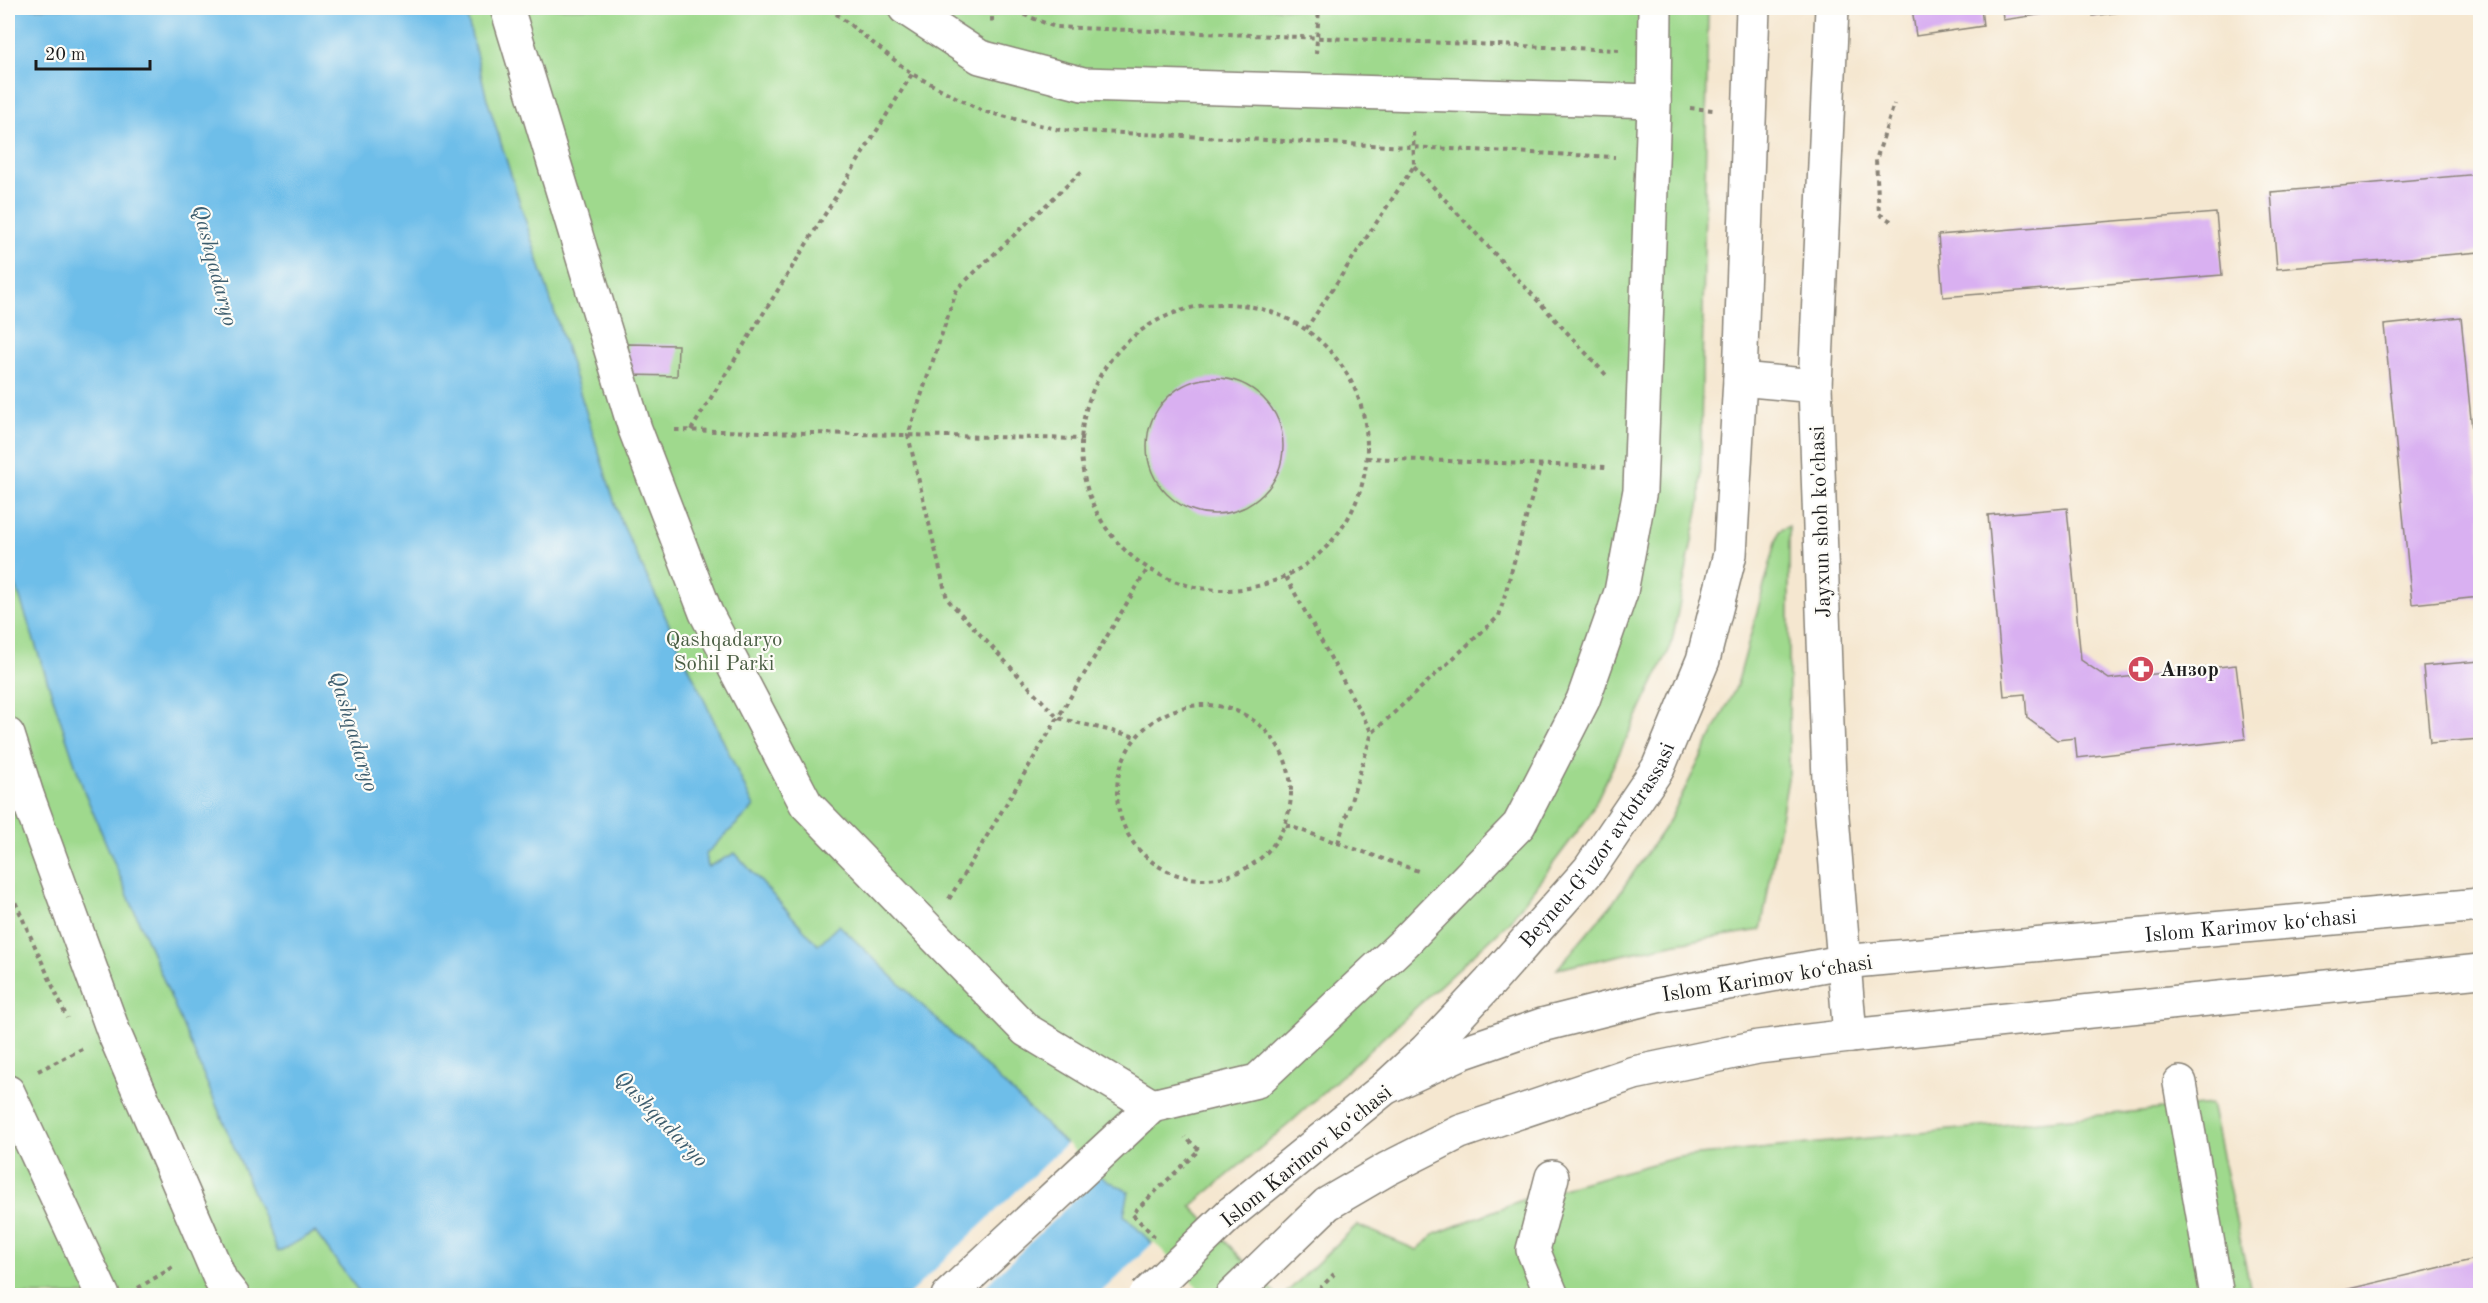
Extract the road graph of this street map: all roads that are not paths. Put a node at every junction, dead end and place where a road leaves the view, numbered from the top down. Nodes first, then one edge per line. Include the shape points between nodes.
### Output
1 (507, 8) edge
2 (905, 8) edge
3 (1655, 8) edge
4 (1753, 8) edge
5 (1832, 8) edge
6 (1654, 101) junction
7 (1740, 379) junction
8 (1815, 386) junction
9 (8, 735) edge
10 (2481, 905) edge
11 (1842, 962) junction
12 (2481, 971) edge
13 (1850, 1036) junction
14 (2180, 1083) dead end
15 (18, 1084) edge
16 (1384, 1088) junction
17 (1152, 1106) junction
18 (1552, 1177) dead end
19 (119, 1293) edge
20 (233, 1296) edge
21 (948, 1296) edge
22 (1145, 1296) edge
23 (1232, 1296) edge
24 (1552, 1296) edge
25 (2217, 1296) edge

1 - 17 main road via 635,429 706,614 806,804 1026,1030
2 - 6 main road via 980,57 1083,84
3 - 6 main road
4 - 7 main road
5 - 8 main road, Jayxun shoh ko'chasi
6 - 17 main road via 1640,489 1621,592 1583,700 1519,825 1404,943 1257,1081
7 - 8 main road
7 - 16 main road, Beyneu-G'uzor avtotrassasi via 1730,554 1702,660 1658,768 1588,870 1490,982
8 - 11 main road, Jayxun shoh ko'chasi via 1829,780
9 - 20 main road via 114,1033 221,1281
10 - 11 main road, Islom Karimov ko‘chasi
11 - 13 main road, Jayxun shoh ko'chasi
11 - 16 main road, Islom Karimov ko‘chasi via 1657,996 1542,1025 1461,1053
12 - 13 main road
13 - 23 main road via 1758,1047 1634,1073 1460,1131 1326,1204
14 - 25 main road
15 - 19 main road
16 - 22 main road, Islom Karimov ko‘chasi, bridge via 1231,1213
17 - 21 main road
18 - 24 main road via 1533,1250

